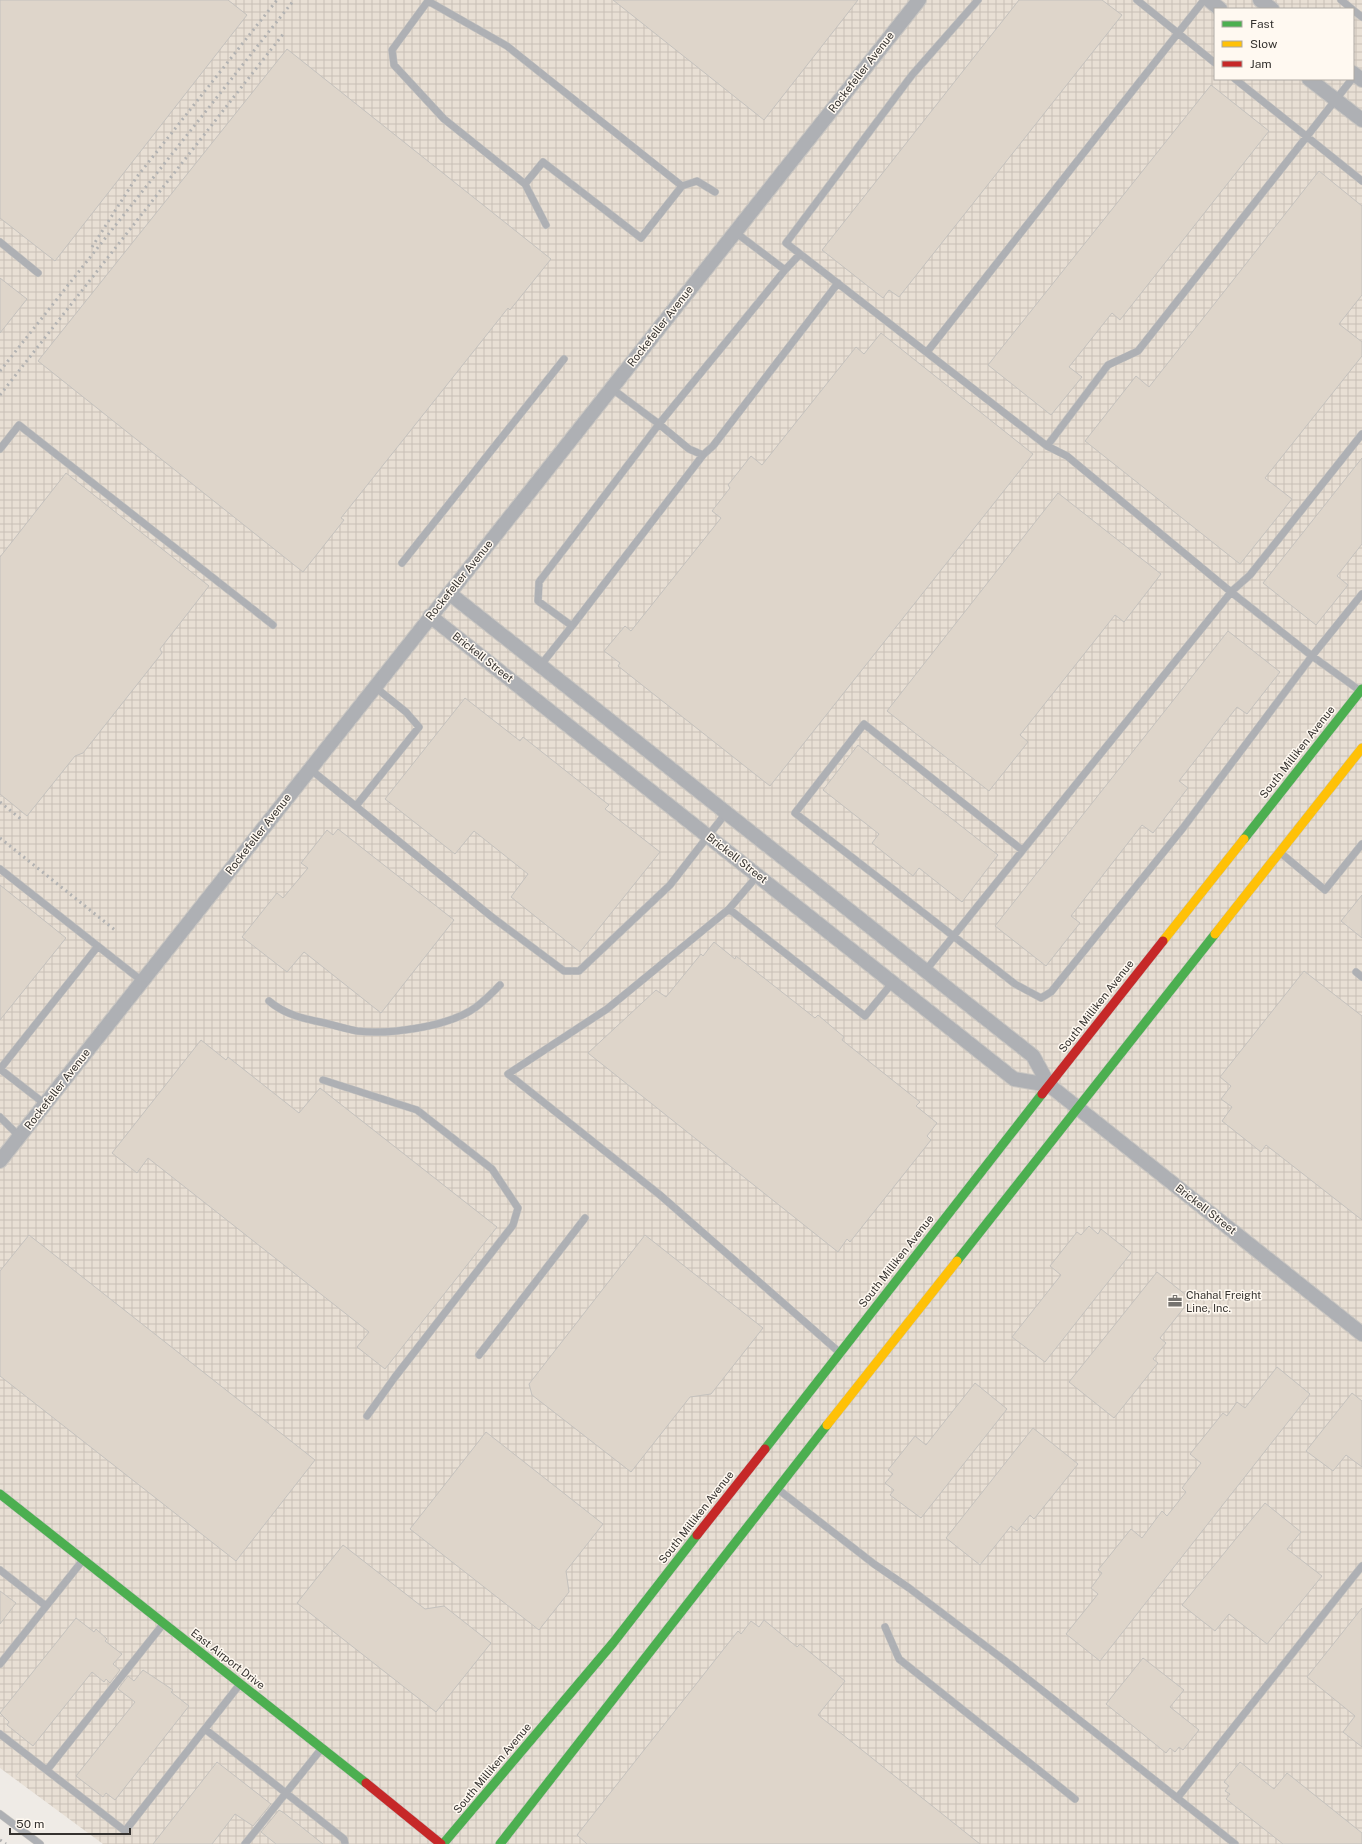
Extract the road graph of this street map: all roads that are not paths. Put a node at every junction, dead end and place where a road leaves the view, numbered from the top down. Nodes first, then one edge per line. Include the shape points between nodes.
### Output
1 (919, 0) edge
2 (978, 0) edge
3 (1137, 0) edge
4 (1204, 0) edge
5 (1209, 0) edge
6 (1260, 0) edge
7 (1341, 0) edge
8 (1219, 8) edge
9 (1271, 8) edge
10 (1352, 8) edge
11 (1354, 10) edge
12 (1362, 17) edge
13 (1178, 33) junction
14 (1214, 62) edge
15 (1236, 80) edge
16 (1310, 80) edge
17 (1353, 80) edge
18 (1336, 100) junction
19 (1362, 120) edge
20 (1306, 137) junction
21 (1362, 181) edge
22 (525, 184) junction
23 (682, 186) junction
24 (715, 192) dead end
25 (546, 225) dead end
26 (735, 232) junction
27 (0, 242) edge
28 (800, 254) junction
29 (785, 270) junction
30 (38, 273) dead end
31 (838, 283) junction
32 (926, 352) junction
33 (564, 359) dead end
34 (611, 388) junction
35 (659, 424) junction
36 (1362, 434) edge
37 (1047, 446) junction
38 (0, 449) edge
39 (703, 455) junction
40 (402, 562) dead end
41 (1231, 592) junction
42 (449, 593) junction
43 (1362, 594) edge
44 (430, 616) junction
45 (273, 625) dead end
46 (572, 626) junction
47 (1312, 656) junction
48 (540, 666) junction
49 (374, 687) junction
50 (1361, 690) edge
51 (1362, 748) edge
52 (310, 769) junction
53 (356, 806) junction
54 (726, 813) junction
55 (708, 836) junction
56 (1362, 844) edge
57 (1022, 850) junction
58 (1280, 852) junction
59 (0, 869) edge
60 (758, 875) junction
61 (729, 909) junction
62 (953, 936) junction
63 (98, 946) junction
64 (926, 970) junction
65 (1356, 972) dead end
66 (1362, 977) edge
67 (142, 981) junction
68 (893, 982) junction
69 (500, 985) dead end
70 (269, 1001) dead end
71 (0, 1069) edge
72 (322, 1080) dead end
73 (1049, 1085) junction
74 (45, 1104) junction
75 (1078, 1107) junction
76 (0, 1117) edge
77 (19, 1136) junction
78 (0, 1161) edge
79 (585, 1218) dead end
80 (1362, 1334) edge
81 (840, 1352) junction
82 (479, 1355) dead end
83 (367, 1416) dead end
84 (777, 1489) junction
85 (0, 1494) edge
86 (83, 1560) junction
87 (1362, 1567) edge
88 (0, 1570) edge
89 (46, 1606) junction
90 (164, 1624) junction
91 (885, 1627) dead end
92 (0, 1664) edge
93 (240, 1684) junction
94 (205, 1729) junction
95 (0, 1734) edge
96 (322, 1748) junction
97 (47, 1770) junction
98 (286, 1793) junction
99 (1178, 1797) junction
100 (1075, 1799) dead end
101 (0, 1814) edge
102 (40, 1844) edge
103 (245, 1844) edge
104 (345, 1844) edge
105 (442, 1844) edge
106 (500, 1844) edge
107 (1235, 1844) edge

1 - 26 street, Rockefeller Avenue
2 - 28 lane via 912,75 786,243
3 - 13 lane
4 - 13 lane
5 - 8 street
6 - 9 street
7 - 10 lane
11 - 12 lane
13 - 14 lane
13 - 32 lane
15 - 20 lane
16 - 18 street
17 - 18 lane
18 - 19 street
18 - 20 lane
20 - 21 lane
20 - 37 lane via 1138,351 1108,365
22 - 23 lane via 543,162 641,238
22 - 23 lane via 444,119 394,65 392,50 428,1 507,46
22 - 25 lane
23 - 24 lane via 696,181
26 - 29 lane
26 - 34 street, Rockefeller Avenue
27 - 30 lane
28 - 29 lane
28 - 31 lane
29 - 35 lane
31 - 32 lane
31 - 39 lane via 713,446
32 - 37 lane
33 - 40 lane
34 - 35 lane
34 - 42 street, Rockefeller Avenue
35 - 39 lane via 689,449
35 - 46 lane via 539,582 538,601
36 - 41 lane via 1250,575
37 - 41 lane via 1066,456
38 - 45 lane via 19,425
39 - 46 lane
41 - 47 lane
41 - 57 lane
42 - 44 street, Rockefeller Avenue
42 - 48 street, Brickell Street
43 - 47 lane
44 - 49 street, Rockefeller Avenue
44 - 55 street, Brickell Street
46 - 48 lane
47 - 50 lane
47 - 62 lane via 1183,828 1051,992 1041,998 1015,984
48 - 54 street, Brickell Street
49 - 52 street, Rockefeller Avenue
49 - 53 lane via 406,712 419,727
50 - 73 main road, South Milliken Avenue
51 - 58 main road
52 - 53 lane
52 - 67 street, Rockefeller Avenue
53 - 55 lane via 492,917 564,971 579,971 670,885
54 - 55 lane
54 - 64 street, Brickell Street
55 - 60 street, Brickell Street
56 - 58 lane via 1325,890
57 - 62 lane
57 - 62 lane via 864,724 795,813
58 - 75 main road
59 - 63 lane
60 - 61 lane
60 - 68 street, Brickell Street
61 - 68 lane via 865,1016
61 - 81 lane via 607,1009 508,1074 660,1195
62 - 64 lane
63 - 67 lane
63 - 71 lane
64 - 73 street, Brickell Street via 1033,1056
65 - 66 lane
67 - 74 street, Rockefeller Avenue
68 - 73 street, Brickell Street via 1014,1079
69 - 70 lane via 470,1011 441,1022 382,1032 358,1031 296,1016 278,1009
71 - 74 lane
72 - 83 lane via 417,1110 492,1169 518,1208 513,1225 395,1376
73 - 75 street, Brickell Street
73 - 81 main road, South Milliken Avenue
74 - 77 street, Rockefeller Avenue
75 - 80 street, Brickell Street
75 - 84 main road
76 - 77 lane
77 - 78 street, Rockefeller Avenue
79 - 82 lane
81 - 105 main road, South Milliken Avenue via 613,1643
84 - 99 lane via 1004,1660
84 - 106 main road
85 - 86 main road, East Airport Drive
86 - 89 lane
86 - 90 main road, East Airport Drive
87 - 99 lane
88 - 89 lane
89 - 92 lane
90 - 93 main road, East Airport Drive
90 - 97 lane
91 - 100 lane via 899,1659
93 - 94 lane
93 - 96 main road, East Airport Drive
94 - 97 lane via 126,1831
94 - 98 lane
95 - 97 lane
96 - 98 lane
96 - 105 main road, East Airport Drive
98 - 103 lane
98 - 104 lane via 344,1839
99 - 107 lane
101 - 102 lane

